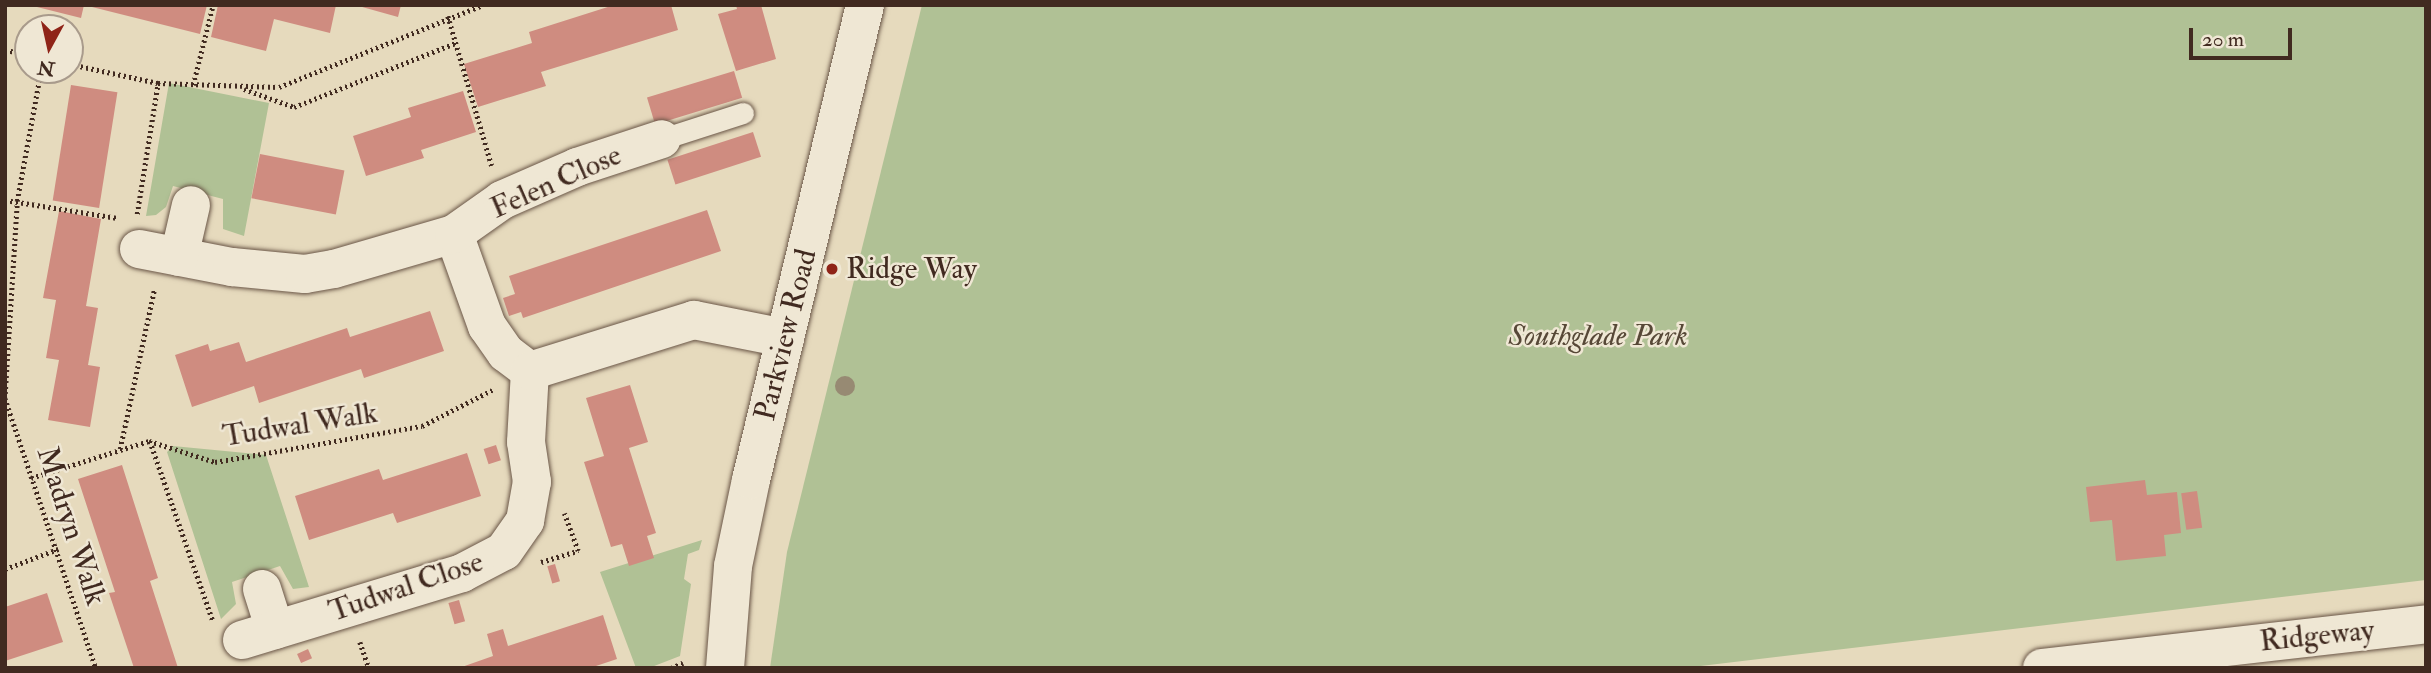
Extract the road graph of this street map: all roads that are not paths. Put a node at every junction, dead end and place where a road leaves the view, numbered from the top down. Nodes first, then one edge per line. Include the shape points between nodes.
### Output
1 (864, 5) edge
2 (743, 113) dead end
3 (662, 139) joint
4 (191, 205) dead end
5 (454, 234) junction
6 (785, 338) junction
7 (530, 371) junction
8 (262, 589) dead end
9 (2426, 624) edge
10 (2160, 661) edge
11 (725, 668) edge
12 (2042, 668) edge

1 - 6 street, Parkview Road
2 - 3 lane
3 - 5 street, Felen Close via 577,167 502,200
4 - 5 street, Felen Close via 154,245 305,274
5 - 7 street via 486,326 506,353
6 - 7 street via 694,320
6 - 11 street, Parkview Road via 733,566
7 - 8 street, Tudwal Close via 526,442 532,482 525,520 505,551 462,572 245,634
9 - 10 street, Ridgeway
10 - 12 street, Ridgeway

